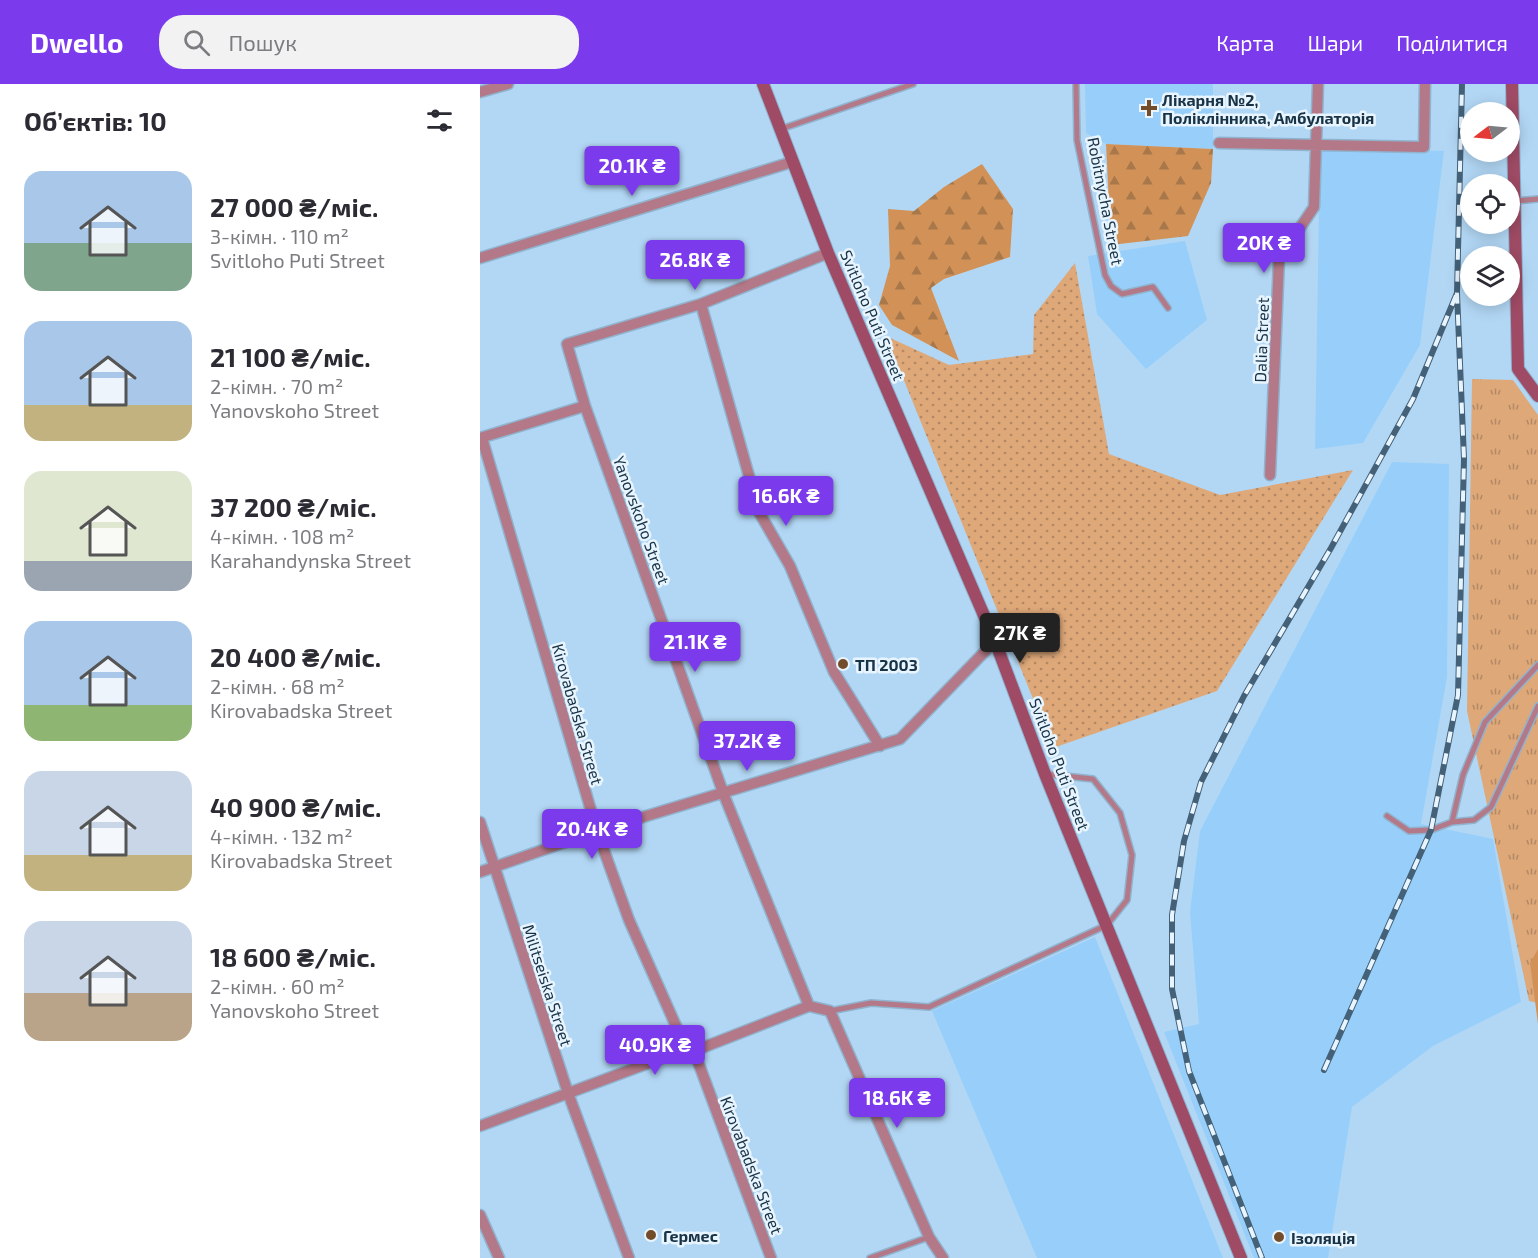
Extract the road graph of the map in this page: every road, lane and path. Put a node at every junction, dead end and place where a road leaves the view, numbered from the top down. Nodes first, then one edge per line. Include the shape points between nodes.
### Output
1 (507, 84) edge
2 (763, 84) edge
3 (913, 84) edge
4 (1076, 84) edge
5 (1318, 84) edge
6 (1425, 84) edge
7 (1512, 84) edge
8 (480, 92) edge
9 (780, 130) junction
10 (1219, 143) dead end
11 (1317, 145) junction
12 (792, 162) junction
13 (1515, 174) edge
14 (1538, 199) edge
15 (1520, 201) edge
16 (1516, 234) edge
17 (828, 253) junction
18 (480, 258) edge
19 (701, 304) junction
20 (1168, 308) dead end
21 (1538, 396) edge
22 (585, 406) junction
23 (481, 438) edge
24 (1270, 475) dead end
25 (995, 641) junction
26 (1538, 665) edge
27 (1538, 706) edge
28 (880, 746) junction
29 (1045, 774) junction
30 (724, 795) junction
31 (1387, 816) dead end
32 (480, 822) edge
33 (1452, 822) junction
34 (597, 831) junction
35 (494, 868) junction
36 (480, 872) edge
37 (1107, 925) junction
38 (809, 1006) junction
39 (830, 1011) junction
40 (694, 1051) junction
41 (568, 1093) junction
42 (480, 1126) edge
43 (480, 1215) edge
44 (929, 1237) junction
45 (499, 1258) edge
46 (629, 1258) edge
47 (771, 1258) edge
48 (870, 1258) edge
49 (943, 1258) edge
50 (1241, 1258) edge

1 - 8 street
2 - 9 main road, Svitloho Puti Street
3 - 9 lane
4 - 20 lane, Robitnycha Street via 1077,140 1105,275 1122,294 1153,287
5 - 11 street, Dalia Street
6 - 11 street via 1424,147
7 - 13 main road
9 - 12 main road, Svitloho Puti Street
10 - 11 street
11 - 24 street, Dalia Street via 1314,207 1279,259
12 - 17 main road, Svitloho Puti Street
12 - 18 street
14 - 15 lane
16 - 21 main road via 1518,369
17 - 19 street
17 - 25 main road, Svitloho Puti Street
19 - 22 street, Yanovskoho Street via 567,344
19 - 28 street via 759,512 790,566 834,672
22 - 23 street
22 - 30 street, Yanovskoho Street
23 - 34 street, Kirovabadska Street
25 - 28 street via 900,739
25 - 29 main road, Svitloho Puti Street
26 - 33 lane via 1485,722 1463,775
27 - 33 lane via 1491,807 1474,820
28 - 30 street
29 - 37 main road, Svitloho Puti Street
29 - 37 lane via 1093,779 1120,813 1132,855 1128,900
30 - 34 street
30 - 38 street, Yanovskoho Street
31 - 33 lane via 1408,831 1431,830
32 - 35 street, Militseiska Street
34 - 35 street
34 - 40 street, Kirovabadska Street via 629,920 680,1035
35 - 36 street
35 - 41 street, Militseiska Street
37 - 39 lane via 929,1007 871,1003
37 - 50 main road, Svitloho Puti Street
38 - 39 street
38 - 40 street
39 - 44 street
40 - 41 street via 674,1054
40 - 47 street, Kirovabadska Street
41 - 42 street
41 - 46 street, Militseiska Street
43 - 45 street
44 - 48 lane
44 - 49 street

